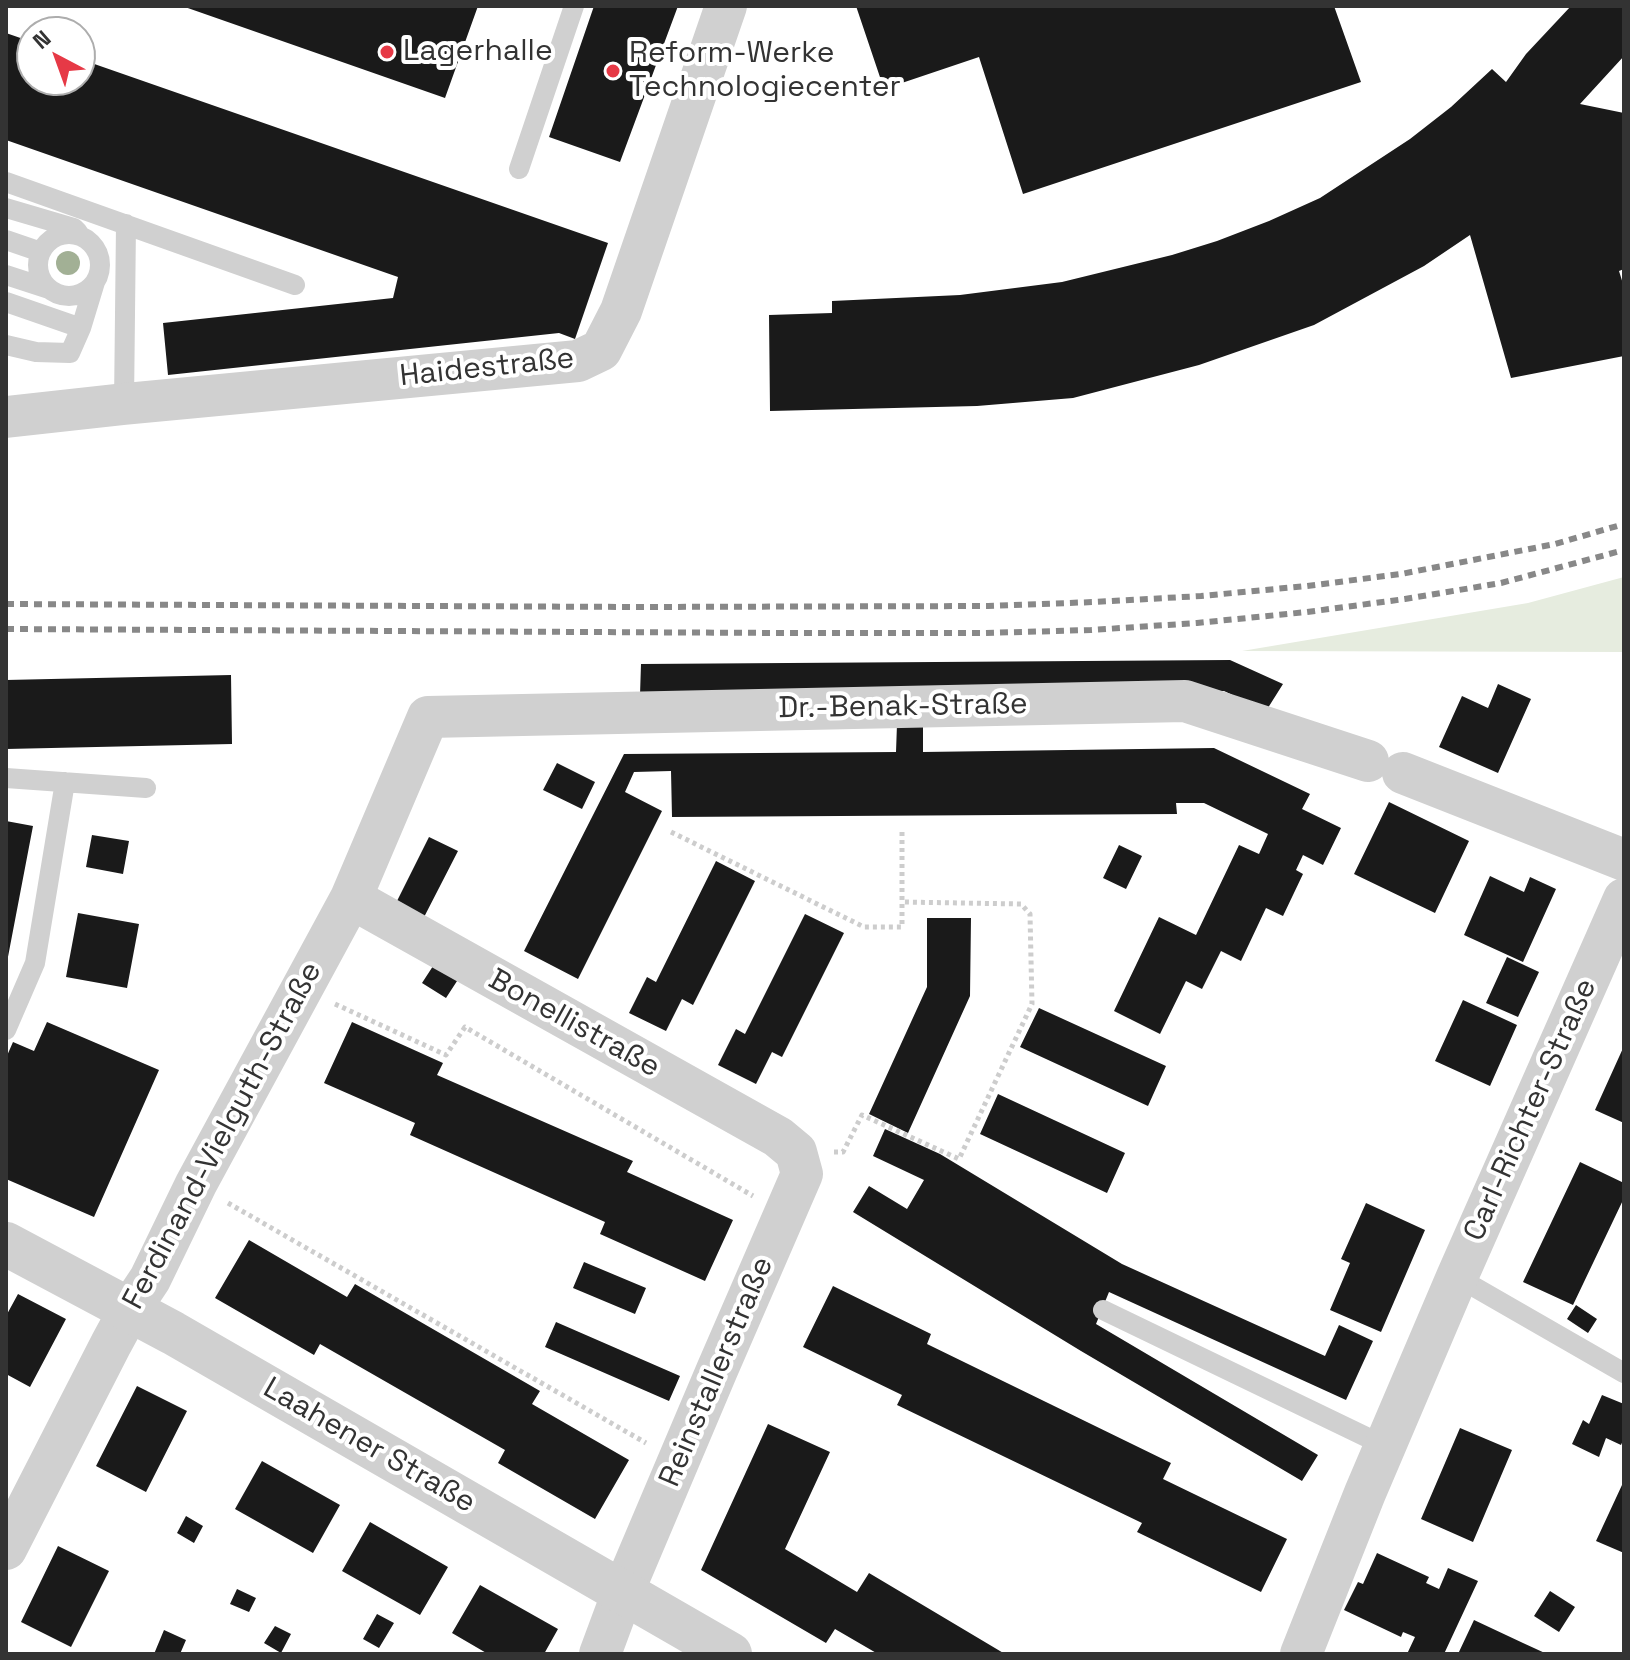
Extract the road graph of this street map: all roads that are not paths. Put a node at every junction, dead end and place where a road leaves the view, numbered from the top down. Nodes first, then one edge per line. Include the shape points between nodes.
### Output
1 (574, 6) edge
2 (726, 6) edge
3 (519, 169) dead end
4 (6, 182) edge
5 (6, 208) edge
6 (126, 224) junction
7 (84, 237) junction
8 (6, 240) edge
9 (41, 252) junction
10 (6, 275) edge
11 (95, 282) junction
12 (295, 285) dead end
13 (49, 289) junction
14 (6, 302) edge
15 (81, 328) junction
16 (6, 345) edge
17 (124, 404) junction
18 (6, 417) edge
19 (428, 717) joint
20 (6, 778) edge
21 (65, 782) junction
22 (146, 788) dead end
23 (1624, 860) edge
24 (351, 898) junction
25 (1624, 899) edge
26 (6, 1030) edge
27 (796, 1152) joint
28 (6, 1244) edge
29 (1457, 1277) junction
30 (130, 1309) junction
31 (1103, 1310) dead end
32 (1624, 1373) edge
33 (1385, 1446) junction
34 (6, 1549) edge
35 (623, 1592) junction
36 (600, 1654) edge
37 (730, 1654) edge
38 (1301, 1654) edge

1 - 3 lane
2 - 17 street, Haidestraße via 621,311 601,350 578,361
4 - 6 lane
5 - 7 lane via 74,228
6 - 12 lane
6 - 17 lane
7 - 9 lane via 54,237
7 - 11 lane via 100,262
8 - 9 lane
9 - 13 lane via 39,272
10 - 13 lane
11 - 13 lane via 69,296
11 - 15 lane
14 - 15 lane
15 - 16 lane via 70,353
17 - 18 street, Haidestraße
19 - 23 street, Dr.-Benak-Straße via 1185,701 1385,767
19 - 24 street, Ferdinand-Vielguth-Straße
20 - 21 lane
21 - 22 lane
21 - 26 lane via 35,963
24 - 27 street, Bonellistraße via 778,1137
24 - 30 street, Ferdinand-Vielguth-Straße
25 - 29 street, Carl-Richter-Straße
27 - 35 street, Reinstallerstraße via 802,1174
28 - 30 street, Laahener Straße
29 - 32 lane, Carl-Richter-Straße
29 - 33 street, Carl-Richter-Straße
30 - 34 street, Ferdinand-Vielguth-Straße
30 - 35 street, Laahener Straße
31 - 33 lane
33 - 38 street, Carl-Richter-Straße
35 - 36 street, Reinstallerstraße
35 - 37 street, Laahener Straße

